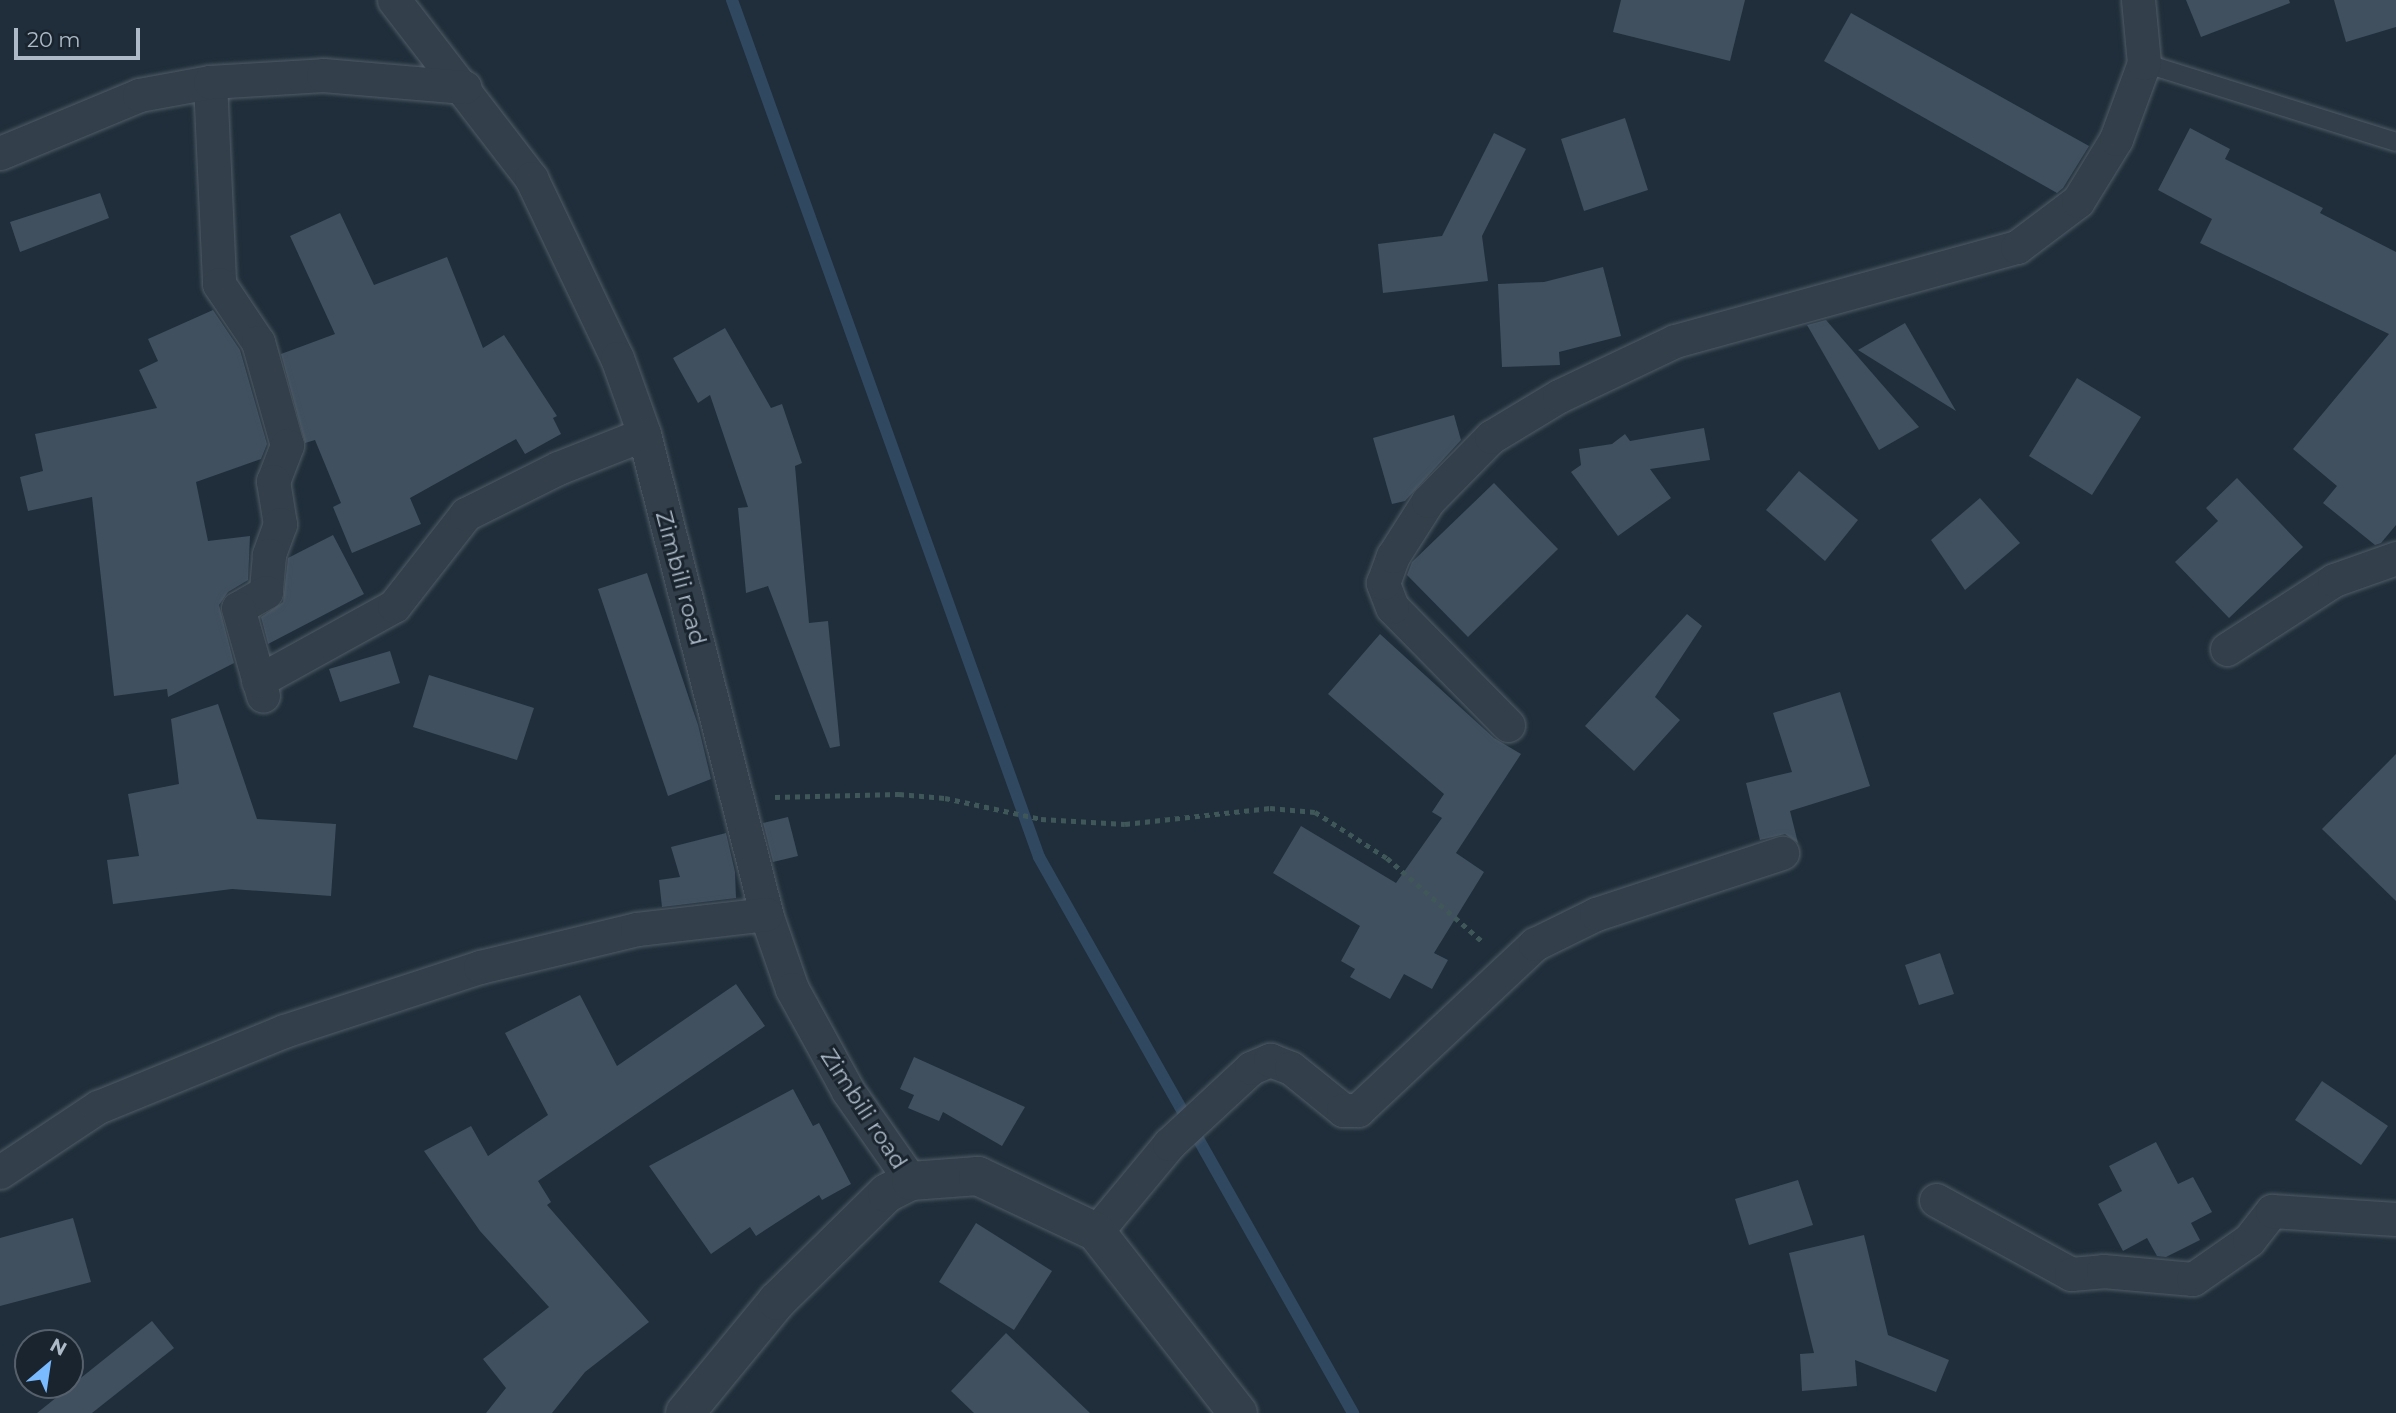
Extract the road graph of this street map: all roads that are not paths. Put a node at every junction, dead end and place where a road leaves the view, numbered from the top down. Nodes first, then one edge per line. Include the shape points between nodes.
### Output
1 (394, 0) edge
2 (2138, 0) edge
3 (2144, 64) junction
4 (210, 82) junction
5 (464, 87) junction
6 (2396, 142) edge
7 (0, 153) edge
8 (643, 434) junction
9 (2396, 558) edge
10 (2227, 649) dead end
11 (1508, 725) dead end
12 (1782, 853) dead end
13 (766, 915) junction
14 (0, 1172) edge
15 (911, 1181) junction
16 (1936, 1200) dead end
17 (2396, 1219) edge
18 (1096, 1232) junction
19 (685, 1413) edge
20 (1238, 1413) edge

1 - 5 street, Zimbili road
2 - 3 street
3 - 6 lane
3 - 11 street via 2116,139 2078,201 2017,247 1675,341 1559,396 1491,437 1428,501 1393,556 1382,583 1392,607
4 - 5 street via 323,75
4 - 7 street via 139,95
4 - 8 street via 219,284 258,342 287,445 273,481 280,524 269,555 266,592 239,608 260,688 394,606 466,514 558,468
5 - 8 street, Zimbili road via 531,178 586,286
8 - 13 street, Zimbili road
9 - 10 street via 2334,580
12 - 18 street via 1596,914 1535,944 1358,1110 1343,1110 1281,1064 1270,1060 1251,1068 1169,1144
13 - 14 street via 637,929 480,967 297,1026 98,1107
13 - 15 street, Zimbili road via 804,1012 848,1091
15 - 18 street via 978,1176
15 - 19 street via 887,1193 830,1244
16 - 17 street via 2071,1275 2103,1271 2193,1279 2249,1240 2272,1211
18 - 20 street

